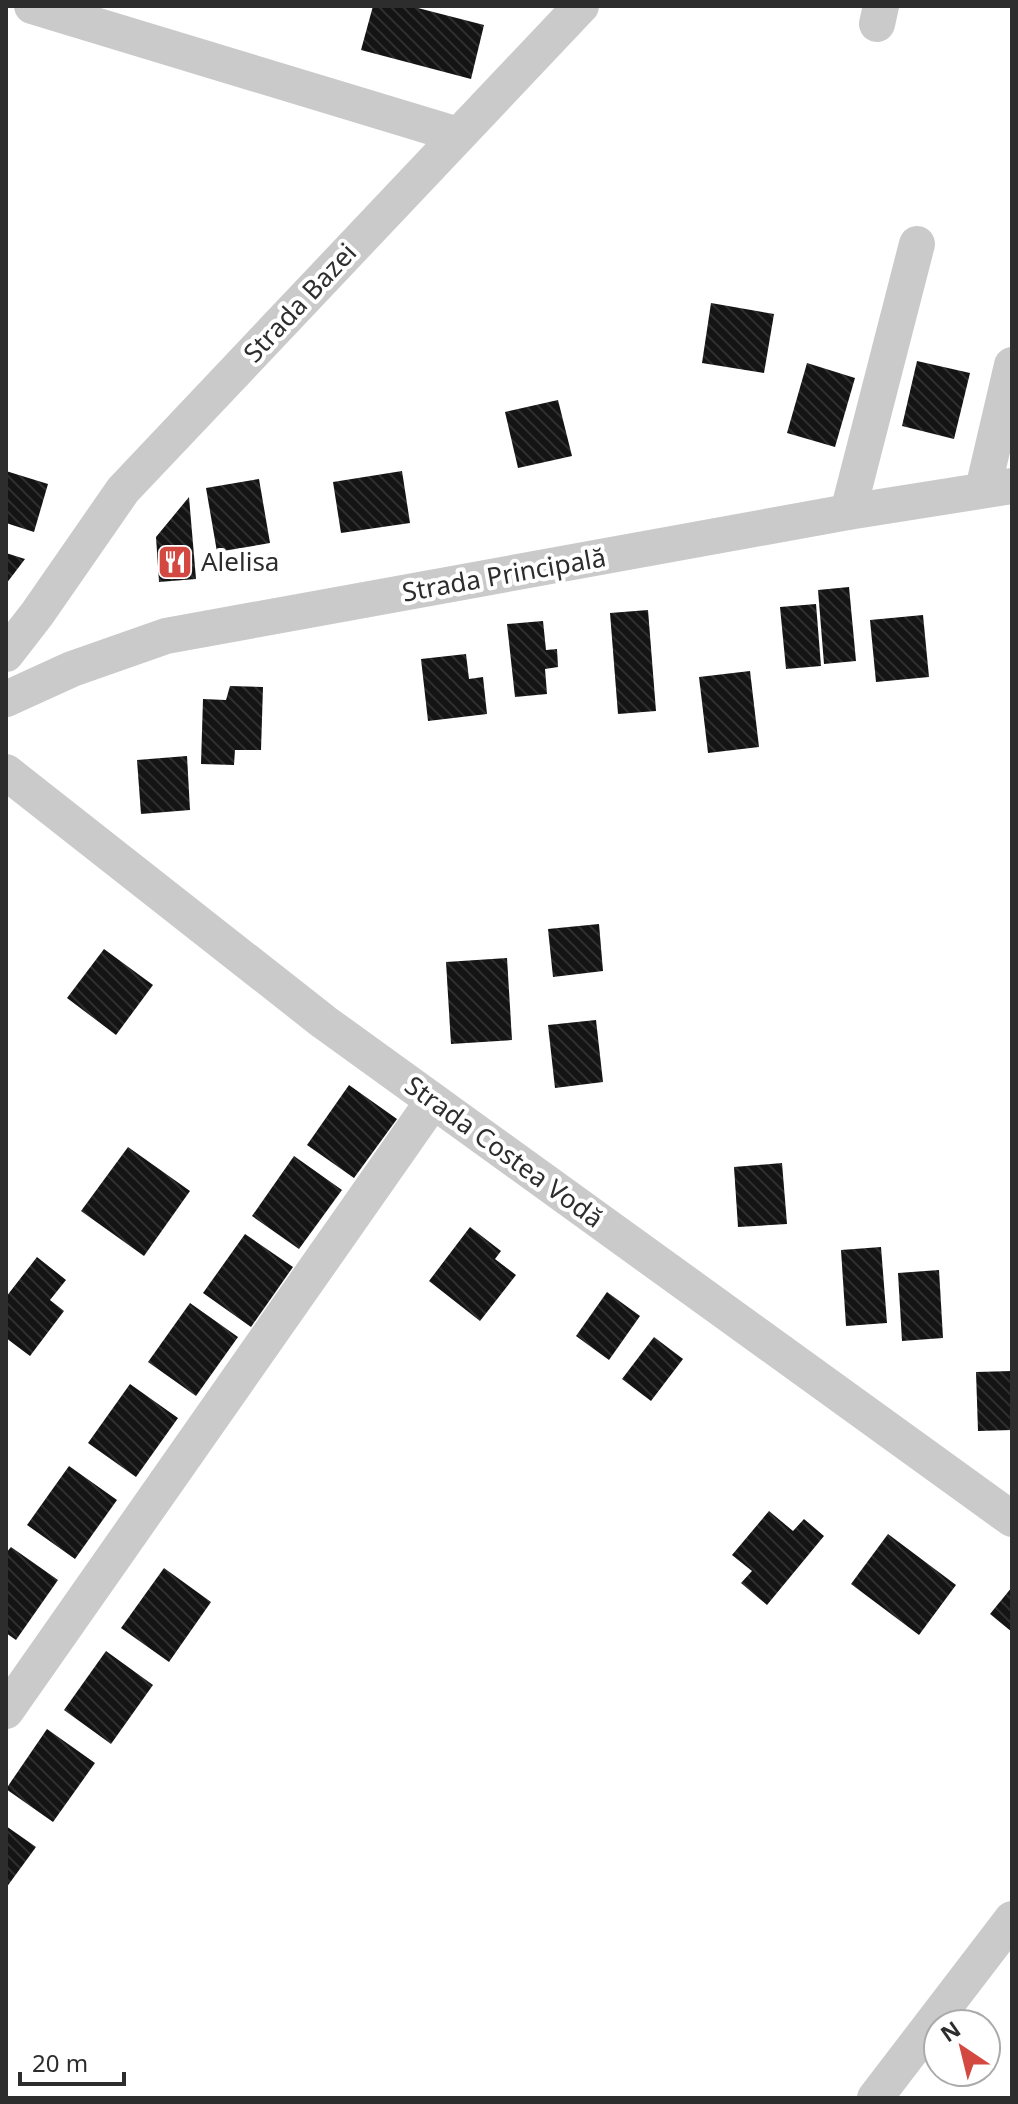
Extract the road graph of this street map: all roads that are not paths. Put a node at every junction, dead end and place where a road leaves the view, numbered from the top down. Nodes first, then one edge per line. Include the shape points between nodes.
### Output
1 (32, 6) edge
2 (581, 6) edge
3 (458, 135) junction
4 (917, 244) dead end
5 (1012, 365) edge
6 (997, 488) edge
7 (848, 512) junction
8 (37, 614) junction
9 (6, 654) edge
10 (72, 669) junction
11 (6, 699) edge
12 (6, 707) edge
13 (6, 721) edge
14 (6, 772) edge
15 (433, 1101) junction
16 (1012, 1519) edge
17 (6, 1711) edge
18 (1012, 1919) edge
19 (875, 2098) edge

1 - 3 street
2 - 3 street, Strada Bazei
3 - 8 street, Strada Bazei via 123,490
4 - 7 street
5 - 6 street
6 - 7 street, Strada Principală
7 - 10 street, Strada Principală via 166,636
8 - 9 street, Strada Bazei
8 - 10 street via 35,644 44,660
10 - 11 street, Strada Principală
12 - 13 street
14 - 15 street, Strada Costea Vodă
15 - 16 street, Strada Costea Vodă
15 - 17 street
18 - 19 street

